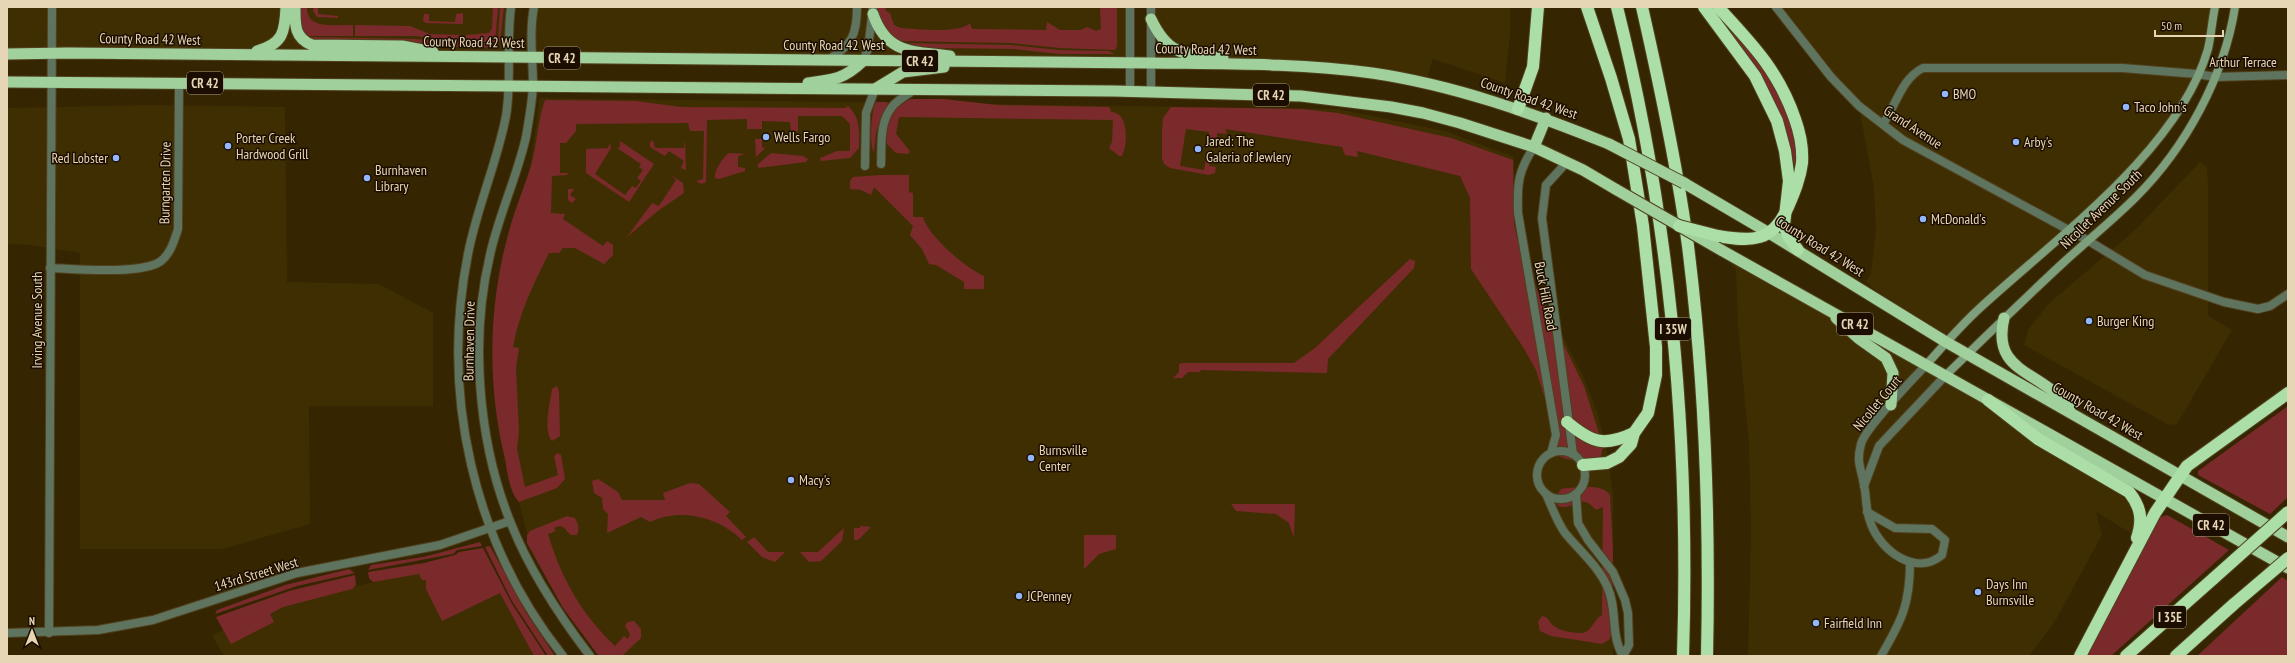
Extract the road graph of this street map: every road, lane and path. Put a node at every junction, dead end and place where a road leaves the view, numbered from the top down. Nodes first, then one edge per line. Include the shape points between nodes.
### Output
1 (52, 7) edge
2 (286, 7) edge
3 (295, 7) edge
4 (511, 7) edge
5 (534, 7) edge
6 (857, 7) edge
7 (1130, 7) edge
8 (1151, 7) edge
9 (1538, 7) edge
10 (1587, 7) edge
11 (1617, 7) edge
12 (1642, 7) edge
13 (1704, 7) edge
14 (1718, 7) edge
15 (1776, 7) edge
16 (2214, 7) edge
17 (2236, 7) edge
18 (873, 11) edge
19 (1151, 19) junction
20 (52, 53) junction
21 (7, 54) edge
22 (246, 55) junction
23 (463, 58) junction
24 (509, 58) junction
25 (532, 58) junction
26 (828, 60) junction
27 (863, 61) junction
28 (992, 62) junction
29 (1130, 63) junction
30 (1151, 63) junction
31 (1303, 67) junction
32 (2197, 74) junction
33 (2288, 75) edge
34 (2215, 76) junction
35 (52, 81) junction
36 (7, 82) edge
37 (179, 83) junction
38 (509, 86) junction
39 (533, 86) junction
40 (754, 88) junction
41 (875, 89) junction
42 (914, 90) junction
43 (1130, 92) junction
44 (1151, 92) junction
45 (1518, 109) junction
46 (1546, 118) junction
47 (1883, 124) junction
48 (1534, 147) junction
49 (1567, 162) junction
50 (881, 164) dead end
51 (865, 166) dead end
52 (1784, 215) junction
53 (1679, 226) junction
54 (2068, 229) junction
55 (1769, 233) junction
56 (2087, 240) junction
57 (1798, 250) junction
58 (50, 268) junction
59 (2288, 294) edge
60 (1821, 305) junction
61 (2004, 318) junction
62 (1946, 342) junction
63 (1968, 354) junction
64 (1927, 364) junction
65 (1946, 375) junction
66 (2288, 393) edge
67 (1988, 400) junction
68 (1891, 404) junction
69 (2082, 418) junction
70 (1567, 422) junction
71 (1634, 433) junction
72 (1550, 453) junction
73 (1573, 454) junction
74 (1583, 465) junction
75 (2180, 476) junction
76 (1864, 486) junction
77 (1546, 494) junction
78 (1576, 494) junction
79 (2165, 498) junction
80 (1867, 512) junction
81 (2288, 512) edge
82 (510, 521) junction
83 (489, 528) junction
84 (2288, 537) edge
85 (2288, 558) edge
86 (1910, 562) junction
87 (2127, 566) junction
88 (2288, 568) edge
89 (7, 633) edge
90 (49, 633) junction
91 (563, 656) edge
92 (590, 656) edge
93 (1623, 656) edge
94 (1683, 656) edge
95 (1707, 656) edge
96 (1881, 656) edge
97 (2080, 656) edge
98 (2126, 656) edge
99 (2176, 656) edge

1 - 20 street, Irving Avenue South
2 - 22 highway via 284,29 278,40 268,48
3 - 23 highway via 295,29 302,40 312,45 402,46
4 - 24 street, Burnhaven Drive
5 - 25 street, Burnhaven Drive
6 - 26 street via 855,34 842,51
7 - 29 street
8 - 19 street
9 - 45 highway via 1533,67
10 - 71 highway via 1629,139 1644,226 1656,347 1656,375 1648,413
11 - 94 highway, I 35W via 1642,117 1658,208 1674,344 1684,516
12 - 95 highway, I 35W via 1674,162 1696,316 1708,524
13 - 52 highway via 1755,76 1777,121 1786,151 1788,174 1788,196
14 - 52 highway via 1771,67 1779,80 1799,130 1802,164
15 - 47 street, Grand Avenue via 1831,76 1859,106
16 - 32 main road, Nicollet Avenue South via 2208,49
17 - 34 main road, Nicollet Avenue South
18 - 27 street via 868,50
18 - 28 highway via 881,34 894,46
19 - 30 street
19 - 31 highway via 1163,40 1186,54
20 - 21 highway, County Road 42 West / CR 42
20 - 22 highway, County Road 42 West / CR 42
20 - 35 street, Irving Avenue South
22 - 23 highway, County Road 42 West / CR 42
23 - 24 highway, County Road 42 West / CR 42
24 - 25 highway, County Road 42 West / CR 42
24 - 38 street, Burnhaven Drive
25 - 26 highway, County Road 42 West / CR 42
25 - 39 street, Burnhaven Drive
26 - 27 highway, County Road 42 West / CR 42
27 - 28 highway, County Road 42 West / CR 42
27 - 40 highway via 845,76 833,80
28 - 29 highway, County Road 42 West / CR 42
28 - 41 highway via 903,72
29 - 30 highway, County Road 42 West / CR 42
29 - 43 street
30 - 31 highway, County Road 42 West / CR 42
30 - 44 street
31 - 45 highway, County Road 42 West / CR 42 via 1372,73 1427,83
32 - 34 street, Arthur Terrace
32 - 47 street, Arthur Terrace via 2122,68 1923,68 1914,72 1906,83
32 - 54 main road, Nicollet Avenue South via 2179,110 2137,164
33 - 34 street, Arthur Terrace
34 - 56 main road, Nicollet Avenue South via 2202,107 2170,158 2136,197
35 - 36 highway, CR 42
35 - 37 highway, CR 42
35 - 58 street, Irving Avenue South
37 - 38 highway, CR 42
37 - 58 street, Burngarten Drive via 178,229 171,249 160,262 143,269
38 - 39 highway, CR 42
38 - 83 street, Burnhaven Drive via 502,132 477,213 468,254 461,295 458,339 458,370 464,431
39 - 40 highway, CR 42
39 - 82 street, Burnhaven Drive via 526,137 489,256 480,338 485,428
40 - 41 highway, CR 42
41 - 42 highway, CR 42
41 - 51 street via 866,113
42 - 43 highway, CR 42
42 - 50 street via 892,107 885,120
43 - 44 highway, CR 42
44 - 48 highway, CR 42 via 1301,96 1364,103 1423,113
45 - 46 highway, County Road 42 West / CR 42
46 - 48 highway
46 - 55 highway, County Road 42 West / CR 42, bridge via 1609,144 1666,172
47 - 54 street, Grand Avenue via 1903,140
48 - 49 highway, CR 42
48 - 72 street, Buck Hill Road via 1523,164 1517,189 1518,213 1556,435
49 - 53 highway, CR 42, bridge
49 - 70 street, Buck Hill Road via 1546,186 1542,218
52 - 55 highway
52 - 57 highway via 1786,231
53 - 55 highway, bridge via 1742,240
53 - 60 highway, CR 42, bridge
54 - 56 street, Grand Avenue
54 - 62 main road, Nicollet Avenue South
55 - 57 highway, County Road 42 West / CR 42
56 - 59 street, Grand Avenue via 2145,275 2224,302 2258,309 2270,306
56 - 61 main road, Nicollet Avenue South
57 - 62 highway, County Road 42 West / CR 42
58 - 90 street, Irving Avenue South
60 - 64 highway, CR 42
60 - 68 highway via 1858,338 1886,358 1893,373
61 - 63 main road, Nicollet Avenue South
61 - 69 highway via 2002,342 2008,358 2024,373 2054,391
62 - 63 highway, County Road 42 West / CR 42
62 - 64 main road, Nicollet Avenue South
63 - 65 main road, Nicollet Avenue South
63 - 69 highway, County Road 42 West / CR 42
64 - 65 highway, CR 42
64 - 68 street, Nicollet Court
65 - 67 highway, CR 42
65 - 76 street, Nicollet Court via 1879,446
66 - 75 highway via 2188,466
67 - 79 highway, CR 42
67 - 87 highway via 2038,440 2129,492 2137,502 2141,525
68 - 76 street, Nicollet Court via 1861,442 1858,465
69 - 75 highway, County Road 42 West / CR 42
70 - 71 highway via 1598,442 1617,441
70 - 73 street, Buck Hill Road
71 - 74 highway via 1631,444 1619,457 1606,463
72 - 73 street via 1558,451
72 - 77 street via 1536,472 1540,488
73 - 74 street
74 - 78 street via 1584,481
75 - 79 highway
75 - 84 highway, County Road 42 West / CR 42
76 - 80 street, Nicollet Court
77 - 78 street via 1562,499
77 - 93 street via 1564,532 1607,586 1614,608 1616,644
78 - 93 street via 1578,523 1613,572 1625,600 1629,645
79 - 87 highway
79 - 88 highway, CR 42
80 - 86 street, Nicollet Court via 1871,525 1886,546
80 - 86 street via 1895,528 1932,529 1945,540 1942,555 1935,561 1924,564
81 - 98 highway, I 35E, bridge
82 - 83 street, 143rd Street West
82 - 92 street, Burnhaven Drive via 550,600
83 - 90 street, 143rd Street West via 440,545 297,573 153,620 98,630
83 - 91 street, Burnhaven Drive via 520,592
85 - 99 highway, I 35E, bridge
86 - 96 street via 1909,598 1902,620
87 - 97 highway
89 - 90 street, 143rd Street West

